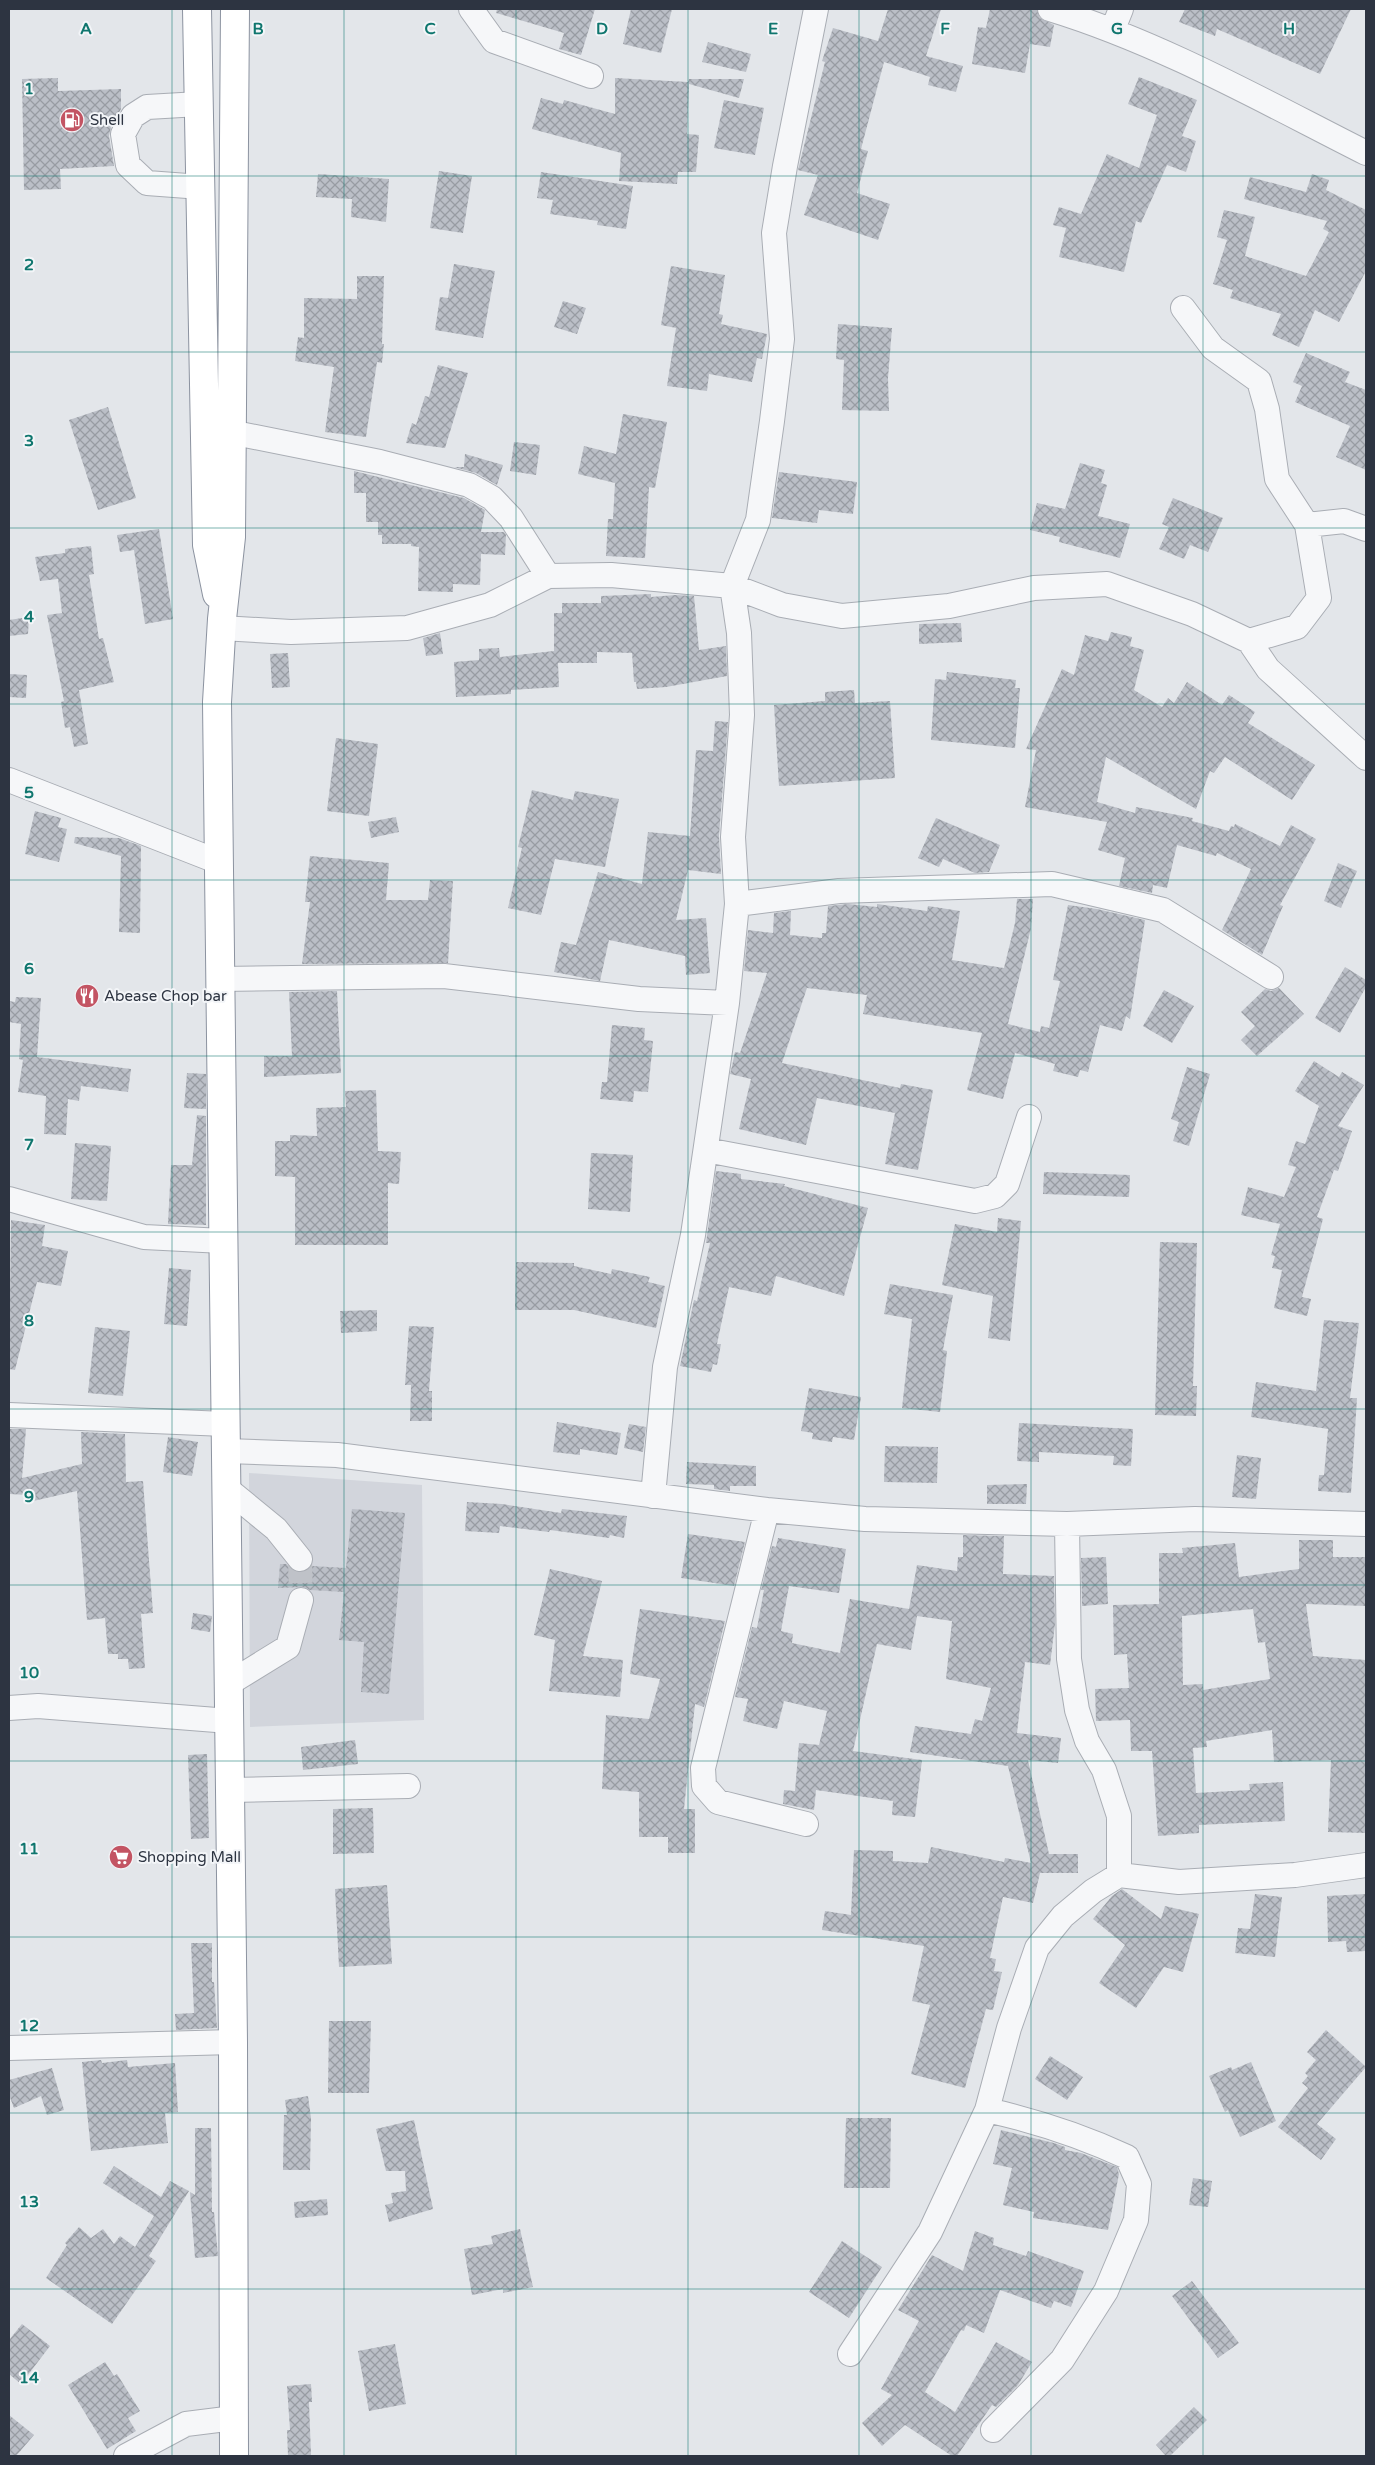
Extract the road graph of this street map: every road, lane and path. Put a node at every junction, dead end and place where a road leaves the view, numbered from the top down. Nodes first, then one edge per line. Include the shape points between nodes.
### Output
1 (197, 9) edge
2 (235, 9) edge
3 (471, 9) edge
4 (816, 9) edge
5 (1050, 9) edge
6 (1117, 19) edge
7 (591, 76) dead end
8 (199, 104) junction
9 (1366, 153) edge
10 (201, 187) junction
11 (1183, 308) dead end
12 (230, 432) junction
13 (1307, 525) junction
14 (1366, 529) edge
15 (548, 576) junction
16 (732, 586) junction
17 (221, 623) junction
18 (1249, 641) junction
19 (1366, 758) edge
20 (9, 780) edge
21 (219, 862) junction
22 (737, 904) junction
23 (1270, 977) dead end
24 (220, 979) junction
25 (727, 1003) junction
26 (1029, 1117) dead end
27 (706, 1150) junction
28 (9, 1199) edge
29 (223, 1241) junction
30 (9, 1415) edge
31 (225, 1424) junction
32 (226, 1451) junction
33 (226, 1488) junction
34 (653, 1496) junction
35 (767, 1510) junction
36 (1067, 1524) junction
37 (1366, 1524) edge
38 (300, 1559) tunnel mouth
39 (301, 1600) tunnel mouth
40 (228, 1684) junction
41 (9, 1708) edge
42 (229, 1721) junction
43 (408, 1786) dead end
44 (230, 1790) junction
45 (806, 1824) dead end
46 (1366, 1865) edge
47 (1118, 1875) junction
48 (233, 2042) junction
49 (9, 2048) edge
50 (987, 2110) junction
51 (850, 2354) dead end
52 (234, 2418) junction
53 (993, 2430) dead end
54 (126, 2456) edge
55 (234, 2456) edge

1 - 8 highway
2 - 12 highway
3 - 7 street via 494,41
4 - 16 street via 774,233 782,339 770,439 758,520
5 - 6 street
6 - 9 street via 1230,83
8 - 10 highway
8 - 10 street via 147,107 133,116 123,134 128,165 146,183
10 - 17 highway via 207,544
11 - 13 street via 1213,348 1259,381 1267,408 1277,479
12 - 15 street via 380,462 469,485 492,498 511,518
12 - 17 highway via 231,538
13 - 14 street via 1344,521
13 - 18 street via 1318,598 1297,627
15 - 16 street via 611,575
15 - 17 street via 490,605 407,628 291,632
16 - 18 street via 782,605 842,616 949,606 1034,588 1107,584 1192,614
16 - 22 street via 739,633 742,715 733,837
17 - 21 highway
18 - 19 street via 1268,669
20 - 21 street
21 - 24 highway
22 - 23 street via 839,890 1052,884 1163,910
22 - 25 street
24 - 25 street via 444,976 639,999
24 - 29 highway
25 - 27 street
26 - 27 street via 1008,1184 995,1196 974,1201
27 - 34 street via 694,1235 665,1367
28 - 29 street via 144,1237
29 - 31 highway
30 - 31 street
31 - 32 highway
32 - 33 highway
32 - 34 street via 337,1455
33 - 38 street via 276,1529
33 - 40 highway
34 - 35 street
35 - 36 street via 865,1519
35 - 45 street via 703,1768 704,1786 718,1802
36 - 37 street via 1195,1519
36 - 47 street via 1069,1659 1077,1710 1087,1740 1104,1770 1119,1816
39 - 40 street via 288,1647
40 - 42 highway
41 - 42 street via 38,1706
42 - 44 highway
43 - 44 street
44 - 48 highway
46 - 47 street via 1295,1875 1179,1882
47 - 50 street via 1063,1916 1037,1948 1009,2028
48 - 49 street
48 - 52 highway
50 - 51 street via 930,2232
50 - 53 street via 1088,2139 1127,2157 1139,2184 1136,2220 1106,2291 1062,2360
52 - 54 street via 186,2424
52 - 55 highway

